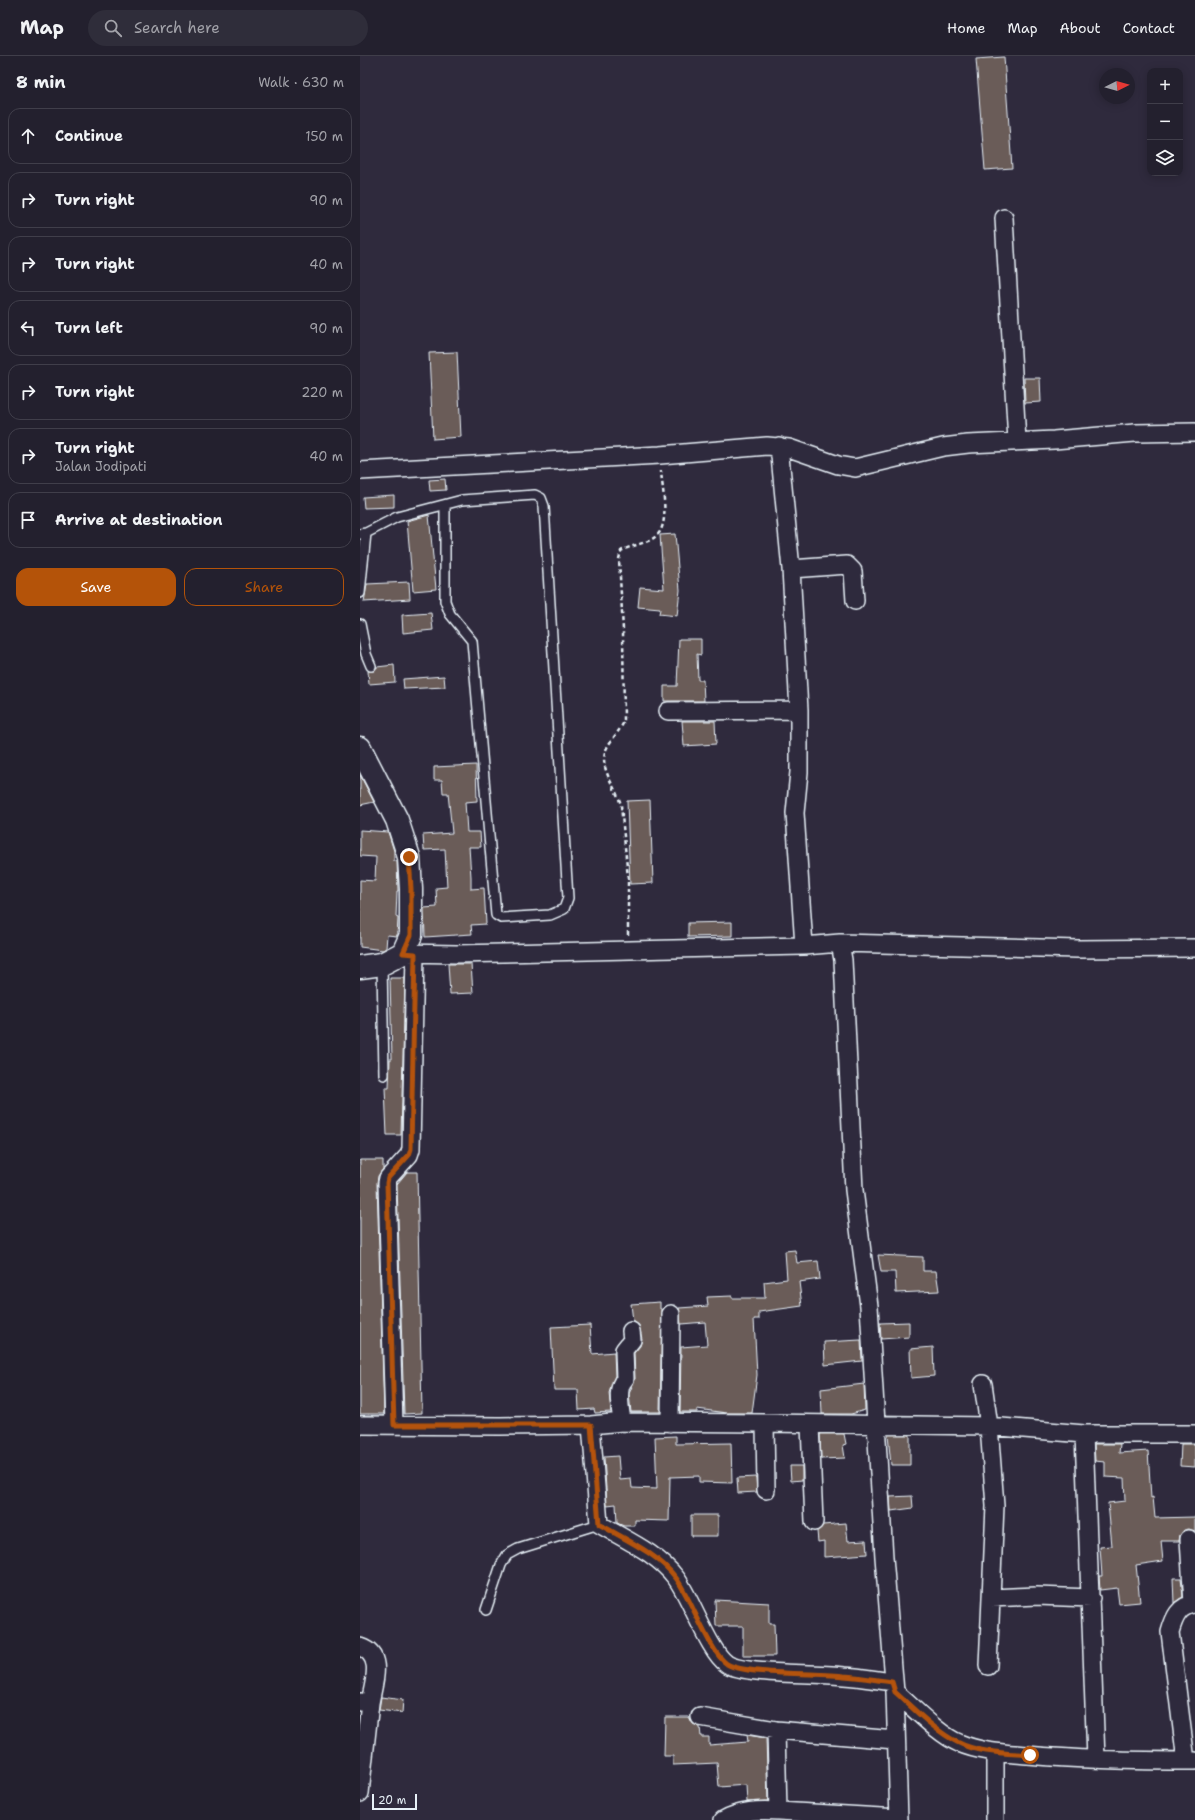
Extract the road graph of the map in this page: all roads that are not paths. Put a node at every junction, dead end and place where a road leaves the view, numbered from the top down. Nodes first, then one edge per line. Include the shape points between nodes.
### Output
1 (1004, 218) dead end
2 (1195, 432) edge
3 (1017, 441) junction
4 (779, 446) junction
5 (360, 471) edge
6 (445, 506) junction
7 (363, 534) edge
8 (791, 569) junction
9 (360, 593) edge
10 (856, 601) dead end
11 (360, 624) edge
12 (371, 666) dead end
13 (799, 710) junction
14 (668, 711) dead end
15 (360, 748) edge
16 (840, 943) junction
17 (804, 946) junction
18 (1195, 948) edge
19 (409, 953) junction
20 (382, 964) junction
21 (360, 967) edge
22 (384, 1075) dead end
23 (671, 1314) dead end
24 (631, 1331) dead end
25 (983, 1384) dead end
26 (622, 1422) junction
27 (765, 1423) junction
28 (670, 1424) junction
29 (360, 1425) edge
30 (394, 1425) junction
31 (591, 1425) junction
32 (810, 1425) junction
33 (876, 1426) junction
34 (989, 1426) junction
35 (1084, 1434) junction
36 (1195, 1434) edge
37 (766, 1490) dead end
38 (814, 1522) dead end
39 (599, 1524) junction
40 (1189, 1539) dead end
41 (991, 1598) junction
42 (1091, 1598) junction
43 (1194, 1604) edge
44 (486, 1610) dead end
45 (360, 1647) edge
46 (988, 1666) dead end
47 (894, 1687) junction
48 (365, 1703) edge
49 (700, 1717) dead end
50 (776, 1730) junction
51 (895, 1740) junction
52 (995, 1752) junction
53 (1096, 1759) junction
54 (1191, 1761) edge
55 (360, 1789) edge
56 (778, 1811) junction
57 (899, 1819) edge
58 (723, 1820) edge
59 (995, 1820) edge

1 - 3 street
2 - 3 street via 1135,433
3 - 4 street via 943,447 855,468
4 - 5 street
4 - 8 street
6 - 6 lane via 462,500 535,495 543,502 568,898 564,909 555,914 501,918 496,915 472,641 450,614 445,601
6 - 7 lane via 403,515
7 - 9 lane
8 - 10 street via 849,566 853,571
8 - 13 street
11 - 12 lane
13 - 14 street
13 - 17 street via 799,772 795,812
15 - 19 street via 397,820 409,857
16 - 17 street
16 - 18 street via 1063,949
16 - 33 street via 854,1190 869,1306
17 - 19 street
19 - 20 street
19 - 30 street via 411,1149 409,1155 388,1178 387,1183
20 - 21 street
20 - 22 lane
23 - 28 street
24 - 26 street via 632,1340 624,1350 625,1379 619,1389
25 - 34 street
26 - 28 street
26 - 31 street
27 - 28 street
27 - 32 street
27 - 37 street
29 - 30 street
30 - 31 street
31 - 39 street
32 - 33 street
32 - 38 street
33 - 34 street
33 - 47 street
34 - 35 street
34 - 41 street via 995,1506
35 - 36 street
35 - 42 street
39 - 44 lane via 518,1549 507,1555 497,1575
39 - 47 street via 658,1559 676,1578 708,1638 728,1664 753,1670 844,1676
40 - 43 street
41 - 42 street
41 - 46 street
42 - 53 street
43 - 54 street via 1185,1606 1179,1612 1170,1632
45 - 48 street via 371,1653 376,1660
47 - 51 street
47 - 52 street via 943,1733 972,1748
48 - 55 street
49 - 50 street
50 - 51 street
50 - 56 street
51 - 57 street
52 - 53 street
52 - 59 street
53 - 54 street
56 - 57 street
56 - 58 street via 758,1810 733,1814

